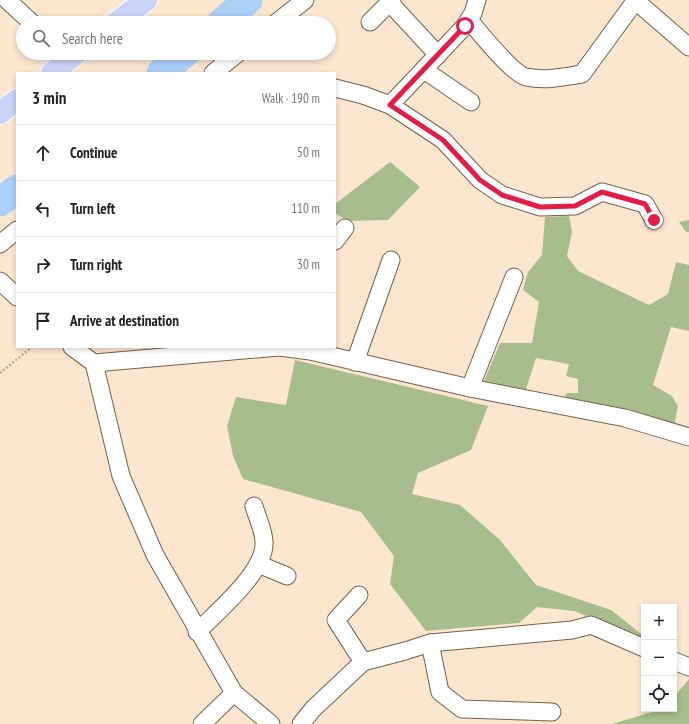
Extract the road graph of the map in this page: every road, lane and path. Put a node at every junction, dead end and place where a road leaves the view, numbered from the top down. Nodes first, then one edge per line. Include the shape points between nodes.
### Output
1 (7, 0) edge
2 (146, 0) edge
3 (305, 0) edge
4 (477, 0) edge
5 (636, 0) edge
6 (391, 2) edge
7 (24, 16) edge
8 (125, 16) edge
9 (285, 16) edge
10 (469, 20) junction
11 (370, 22) dead end
12 (689, 47) edge
13 (438, 55) junction
14 (65, 60) edge
15 (229, 60) edge
16 (424, 70) junction
17 (53, 72) edge
18 (214, 72) edge
19 (336, 88) edge
20 (16, 101) edge
21 (471, 102) dead end
22 (390, 105) junction
23 (0, 113) edge
24 (654, 220) dead end
25 (16, 231) edge
26 (0, 244) edge
27 (392, 260) dead end
28 (514, 277) dead end
29 (0, 281) edge
30 (16, 296) edge
31 (31, 348) edge
32 (77, 348) edge
33 (268, 348) edge
34 (286, 348) edge
35 (355, 362) junction
36 (94, 363) junction
37 (0, 373) edge
38 (470, 388) junction
39 (689, 437) edge
40 (254, 506) dead end
41 (258, 564) junction
42 (287, 576) dead end
43 (359, 595) dead end
44 (198, 632) junction
45 (430, 643) junction
46 (641, 647) edge
47 (363, 662) junction
48 (677, 663) edge
49 (689, 666) edge
50 (234, 693) junction
51 (552, 712) dead end
52 (202, 724) edge
53 (271, 724) edge
54 (301, 724) edge

1 - 7 street
2 - 8 main road
3 - 9 street
4 - 10 street
5 - 10 street via 582,74 548,79 524,77 511,67
5 - 12 street
6 - 11 street
6 - 13 street
10 - 13 street
13 - 16 street
14 - 17 main road
15 - 18 street
16 - 21 street
16 - 22 street
19 - 22 street
20 - 23 main road
22 - 24 street via 443,140 480,180 502,195 540,207 575,206 602,192 645,204
25 - 26 street
27 - 35 street
28 - 38 street
29 - 30 street
31 - 37 path
32 - 36 street
33 - 36 street
34 - 35 street
35 - 38 street
36 - 44 street via 121,476 155,555
38 - 39 street via 625,418
40 - 41 street via 264,542
41 - 42 street
41 - 44 street via 253,574
43 - 47 street via 336,620
44 - 50 street
45 - 46 street via 572,630 591,625
45 - 47 street
45 - 51 street via 440,692 462,709
47 - 54 street via 313,709
48 - 49 street
50 - 52 street
50 - 53 street

